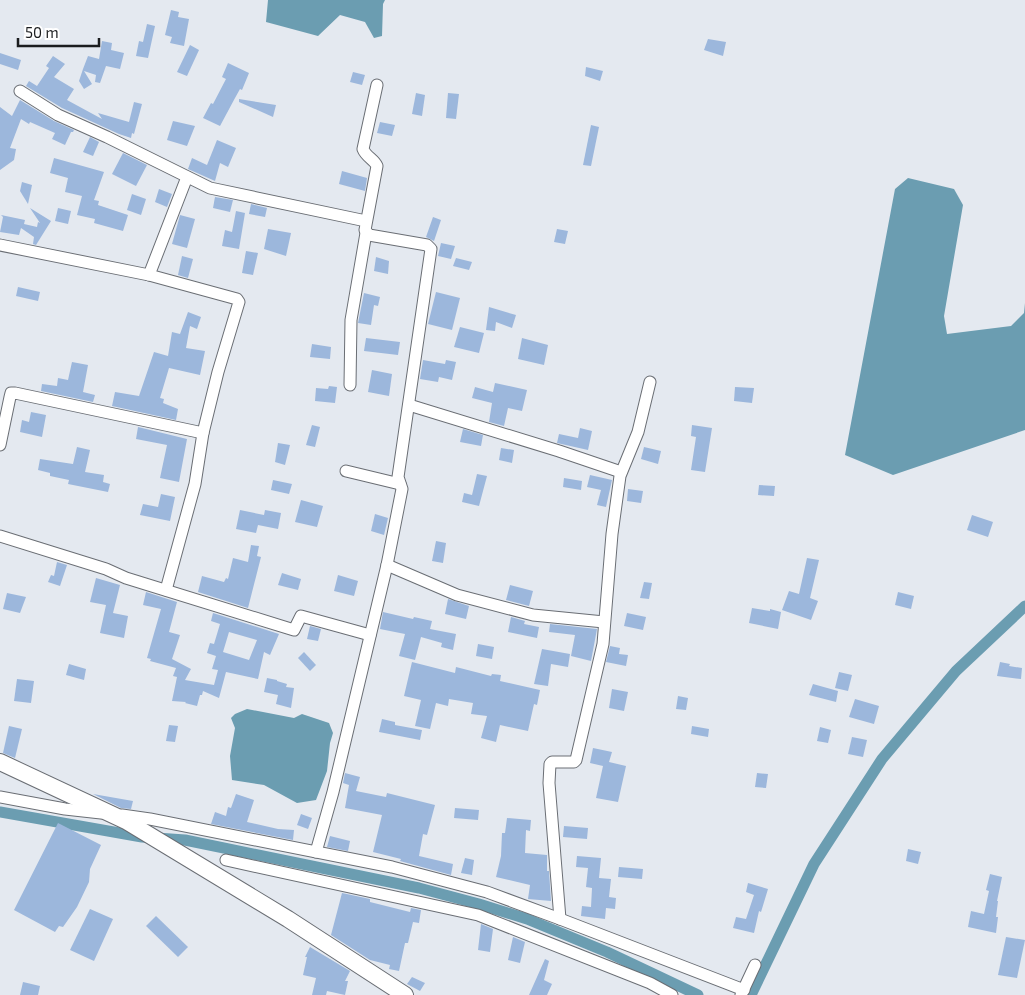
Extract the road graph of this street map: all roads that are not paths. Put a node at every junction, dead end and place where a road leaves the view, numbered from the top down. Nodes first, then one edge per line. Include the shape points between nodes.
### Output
1 (377, 85) dead end
2 (20, 91) dead end
3 (187, 177) junction
4 (366, 221) junction
5 (366, 233) junction
6 (0, 245) edge
7 (149, 275) junction
8 (650, 382) dead end
9 (350, 385) dead end
10 (409, 405) junction
11 (203, 433) junction
12 (0, 445) edge
13 (346, 470) dead end
14 (621, 472) junction
15 (400, 484) junction
16 (0, 536) edge
17 (386, 565) junction
18 (166, 590) junction
19 (604, 622) junction
20 (370, 635) junction
21 (0, 762) edge
22 (0, 797) edge
23 (119, 818) junction
24 (316, 852) junction
25 (226, 860) dead end
26 (560, 919) junction
27 (755, 965) dead end
28 (743, 993) edge
29 (405, 995) edge
30 (672, 995) edge

1 - 4 street via 363,149 377,166
2 - 3 street via 58,115
3 - 4 street via 210,188
3 - 7 street
4 - 5 street
5 - 9 street via 351,320
5 - 10 street via 427,245 431,249
6 - 7 street
7 - 11 street via 239,302
8 - 14 street via 638,432
10 - 14 street
10 - 15 street via 398,477
11 - 12 street via 15,393 10,397
11 - 18 street via 195,484
13 - 15 street
14 - 19 street
15 - 17 street via 402,489
16 - 18 street
17 - 19 street via 457,595 533,614
17 - 20 street
18 - 20 street via 294,630 301,616
19 - 26 street via 604,644 576,760 550,764
20 - 24 street
21 - 23 street
22 - 23 street
23 - 24 street via 150,819
23 - 29 street via 288,919
24 - 26 street via 392,867 487,892
25 - 30 street via 478,915 650,983
26 - 28 street
27 - 28 street

